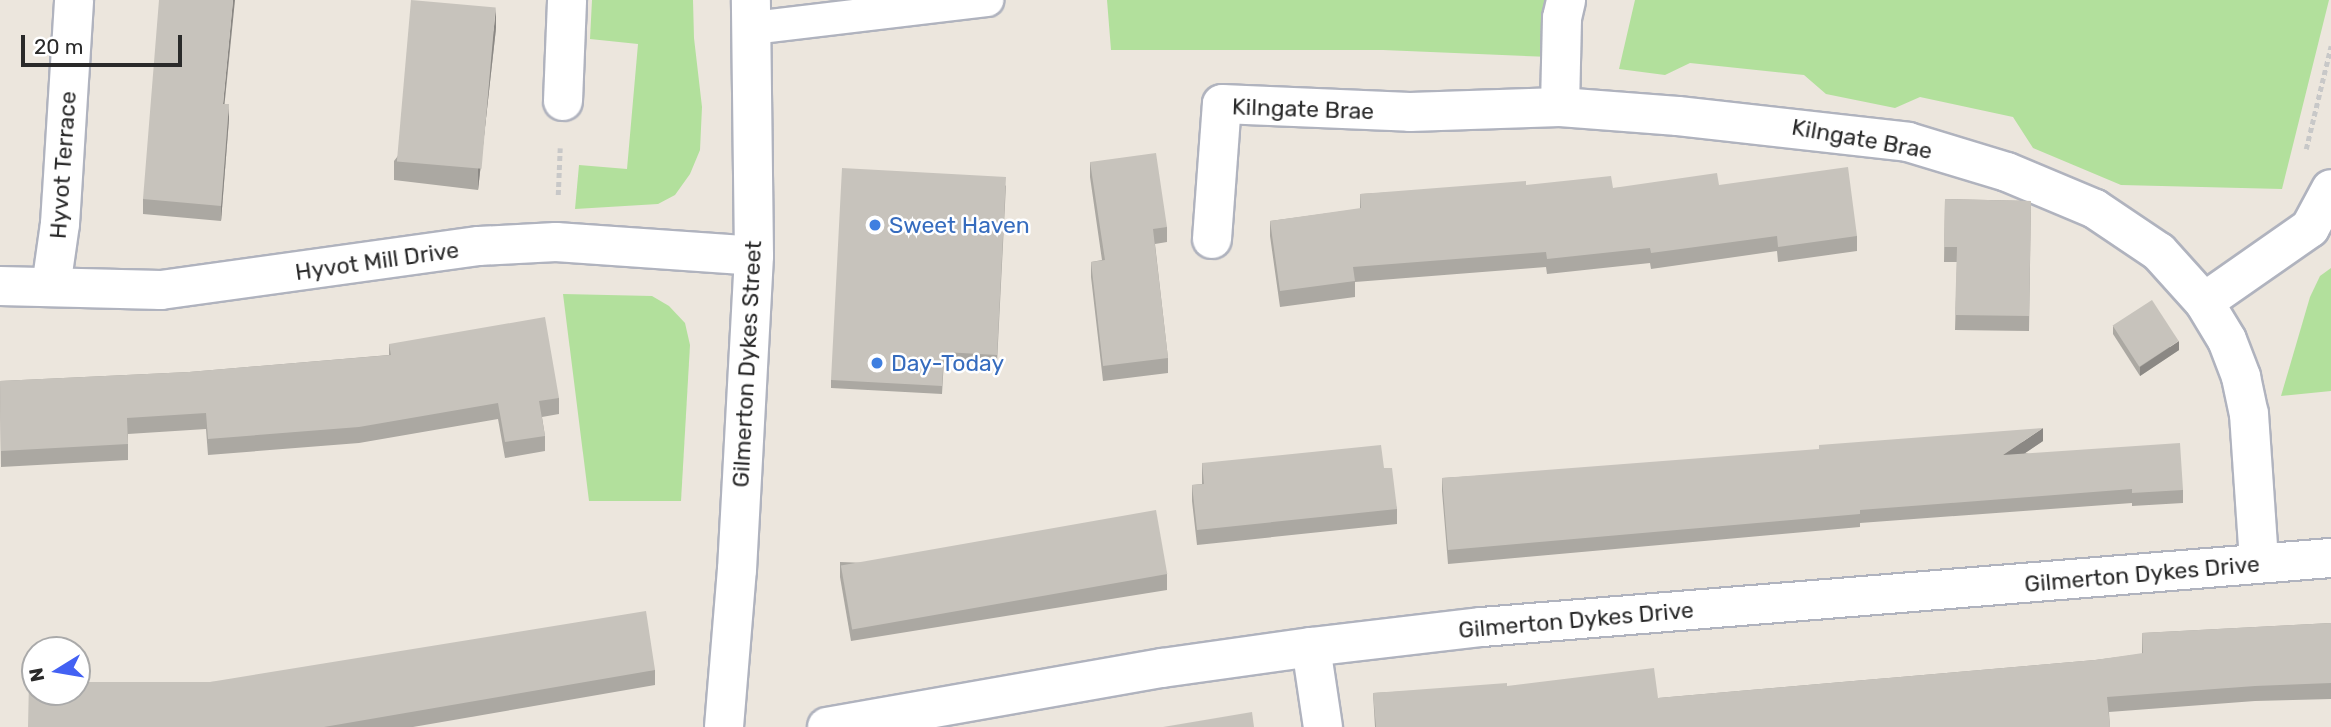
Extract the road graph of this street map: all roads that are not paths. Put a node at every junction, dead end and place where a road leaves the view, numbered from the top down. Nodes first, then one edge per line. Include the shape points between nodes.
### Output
1 (74, 0) edge
2 (567, 0) edge
3 (987, 0) edge
4 (1566, 0) edge
5 (752, 14) edge
6 (563, 101) road end
7 (1560, 107) junction
8 (2331, 189) edge
9 (1212, 240) dead end
10 (754, 256) junction
11 (0, 286) edge
12 (51, 287) junction
13 (2204, 302) junction
14 (2331, 558) edge
15 (2259, 562) junction
16 (1311, 646) junction
17 (724, 727) edge
18 (827, 727) edge
19 (1323, 727) edge

1 - 12 street, Hyvot Terrace via 60,224
2 - 6 street
3 - 5 lane
4 - 7 street
5 - 10 street, Gilmerton Dykes Street
7 - 9 street, Kilngate Brae via 1410,112 1222,104
7 - 13 street, Kilngate Brae via 1800,127 1920,146 2007,173 2095,209 2159,252
8 - 13 street via 2310,228
10 - 12 street, Hyvot Mill Drive via 556,242 479,246 161,290
10 - 17 street, Gilmerton Dykes Street
11 - 12 street, Hyvot Mill Drive
13 - 15 street, Kilngate Brae via 2227,340 2246,402
14 - 15 street, Gilmerton Dykes Drive
15 - 16 street, Gilmerton Dykes Drive via 1482,627
16 - 18 street, Gilmerton Dykes Drive
16 - 19 street

